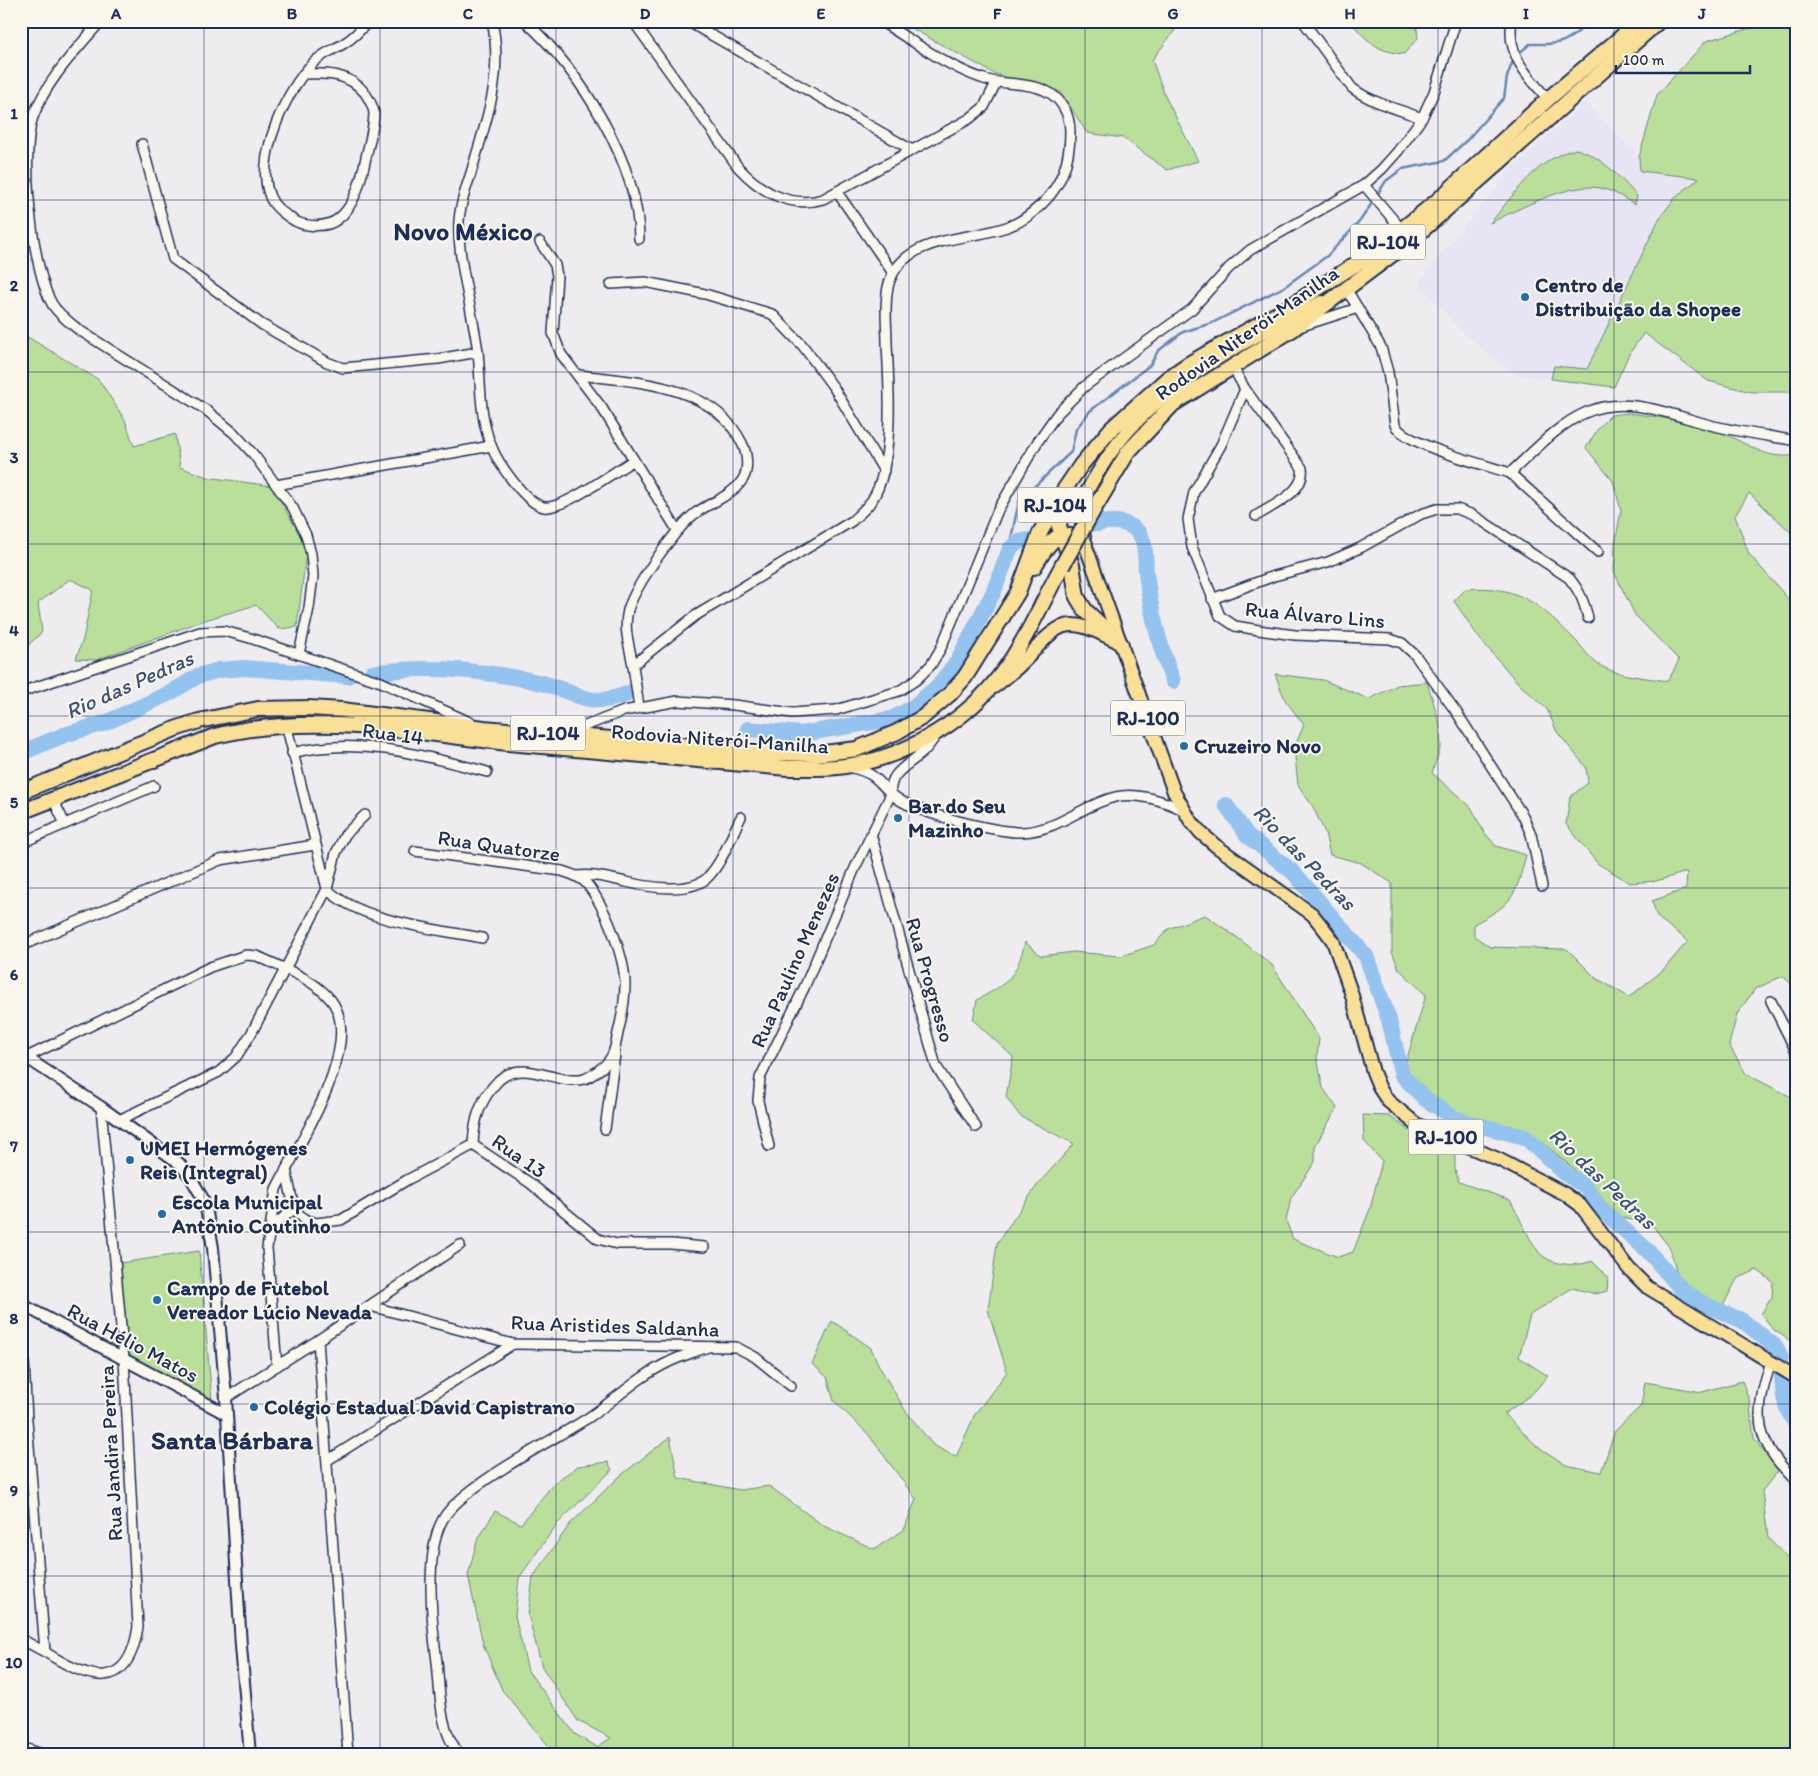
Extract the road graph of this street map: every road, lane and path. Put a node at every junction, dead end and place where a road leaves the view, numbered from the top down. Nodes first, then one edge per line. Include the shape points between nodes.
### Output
1 (101, 21) edge
2 (368, 21) edge
3 (492, 21) edge
4 (525, 21) edge
5 (633, 21) edge
6 (687, 21) edge
7 (880, 21) edge
8 (1303, 21) edge
9 (1456, 21) edge
10 (1512, 21) edge
11 (1640, 21) edge
12 (1659, 21) edge
13 (303, 74) junction
14 (996, 83) junction
15 (1548, 99) junction
16 (1422, 118) junction
17 (142, 144) dead end
18 (912, 150) junction
19 (1364, 185) junction
20 (837, 192) junction
21 (1402, 230) junction
22 (639, 239) dead end
23 (540, 242) dead end
24 (893, 274) junction
25 (611, 284) dead end
26 (1346, 290) junction
27 (1358, 308) junction
28 (1294, 329) junction
29 (478, 352) junction
30 (1232, 366) junction
31 (579, 375) junction
32 (1245, 389) junction
33 (1111, 429) junction
34 (1797, 441) edge
35 (491, 446) junction
36 (634, 460) junction
37 (884, 470) junction
38 (1510, 473) junction
39 (276, 484) junction
40 (1256, 516) dead end
41 (678, 530) junction
42 (1061, 536) junction
43 (1085, 544) junction
44 (1598, 552) dead end
45 (1018, 592) junction
46 (1212, 599) junction
47 (1106, 600) junction
48 (1090, 615) junction
49 (1588, 618) dead end
50 (1069, 624) junction
51 (1121, 644) junction
52 (299, 654) junction
53 (633, 665) junction
54 (21, 692) edge
55 (978, 700) junction
56 (639, 708) junction
57 (286, 724) junction
58 (484, 728) junction
59 (941, 730) junction
60 (564, 734) junction
61 (292, 753) junction
62 (847, 766) junction
63 (488, 772) dead end
64 (154, 786) dead end
65 (21, 792) edge
66 (1174, 792) junction
67 (892, 794) junction
68 (52, 799) junction
69 (1158, 801) junction
70 (21, 812) edge
71 (1187, 814) junction
72 (365, 815) dead end
73 (741, 817) dead end
74 (64, 824) junction
75 (871, 834) junction
76 (21, 843) edge
77 (315, 845) junction
78 (415, 851) dead end
79 (576, 876) junction
80 (1542, 886) dead end
81 (327, 889) junction
82 (482, 938) dead end
83 (21, 946) edge
84 (285, 969) junction
85 (1771, 1001) dead end
86 (1797, 1053) edge
87 (615, 1054) junction
88 (23, 1057) edge
89 (101, 1107) junction
90 (119, 1120) junction
91 (976, 1127) dead end
92 (605, 1129) dead end
93 (473, 1145) junction
94 (769, 1146) dead end
95 (286, 1169) junction
96 (294, 1209) junction
97 (269, 1229) junction
98 (460, 1246) dead end
99 (704, 1247) dead end
100 (21, 1303) edge
101 (370, 1306) junction
102 (318, 1340) junction
103 (513, 1344) junction
104 (708, 1347) junction
105 (124, 1359) junction
106 (1771, 1362) junction
107 (276, 1366) junction
108 (1797, 1378) edge
109 (791, 1386) dead end
110 (226, 1398) junction
111 (226, 1414) junction
112 (24, 1418) edge
113 (328, 1460) junction
114 (1797, 1482) edge
115 (21, 1639) edge
116 (45, 1652) junction
117 (21, 1747) edge
118 (45, 1755) edge
119 (250, 1755) edge
120 (348, 1755) edge
121 (462, 1755) edge

1 - 39 street via 57,75 30,128 30,203 44,286 63,318 206,410 234,434
2 - 13 street via 344,44 315,60
3 - 29 street via 497,48 495,89 459,220
4 - 22 street via 557,54 593,104 628,173 638,214
5 - 20 street via 749,179 782,198 798,203 818,201
6 - 18 street
7 - 14 street via 968,73
8 - 16 street via 1352,88 1380,103
9 - 16 street via 1434,92
10 - 15 street via 1510,43 1515,57
11 - 15 highway, Rodovia Niterói-Manilha / RJ-104
12 - 26 highway, Rodovia Niterói-Manilha / RJ-104 via 1446,211
13 - 13 street via 280,115 271,140 266,182 271,199 281,212 296,222 325,225 337,220 349,208 360,184 374,112 358,84 341,76
14 - 18 street via 978,113
14 - 24 street via 1032,85 1046,90 1061,103 1069,116 1070,133 1063,174 1051,195 1014,225 921,248 904,259
15 - 21 highway, Rodovia Niterói-Manilha / RJ-104
16 - 19 street via 1398,151
17 - 29 street via 171,256 261,324 327,362 344,368
18 - 20 street
19 - 21 street
19 - 56 street via 1250,250 1228,268 1192,310 1085,386 1057,414 998,510 941,648 931,665 916,680 898,691 836,710 792,713 678,701
20 - 24 street
21 - 33 highway, Rodovia Niterói-Manilha / RJ-104 via 1334,279 1168,378
23 - 31 street via 555,265 557,276 553,312 556,344
24 - 37 street via 886,304 889,382
25 - 37 street via 645,282 705,294 772,314 803,346 834,388
26 - 27 street
26 - 28 highway, Rodovia Niterói-Manilha / RJ-104
26 - 43 main road via 1254,338 1171,389 1150,408 1119,439 1088,488 1082,512
27 - 28 street
27 - 38 street via 1381,347 1398,431 1426,446
28 - 30 highway, Rodovia Niterói-Manilha / RJ-104
29 - 35 street via 482,403
30 - 32 street
30 - 55 highway, Rodovia Niterói-Manilha / RJ-104, bridge via 1173,404 1145,431 1112,475 1010,661
31 - 36 street
31 - 41 street via 652,385 685,394 709,404 727,419 738,434 746,458 744,479 734,490 697,512
32 - 40 street via 1299,461 1303,473 1300,484 1290,494
32 - 46 street, Rua Álvaro Lins via 1189,508 1188,530 1192,547
33 - 42 highway via 1061,512
33 - 45 highway, Rodovia Niterói-Manilha / RJ-104 via 1080,464 1058,499 1040,533
34 - 38 street via 1713,425 1644,406 1616,406 1589,411 1566,423
35 - 36 street via 521,490 531,501 543,507 568,501
35 - 39 street
36 - 41 street
37 - 53 street via 872,501 852,522 695,616
38 - 44 street
39 - 52 street via 294,508 311,554 311,592
41 - 53 street via 628,608 626,632
42 - 43 highway via 1073,536
42 - 45 highway via 1048,545
42 - 48 highway via 1072,564 1077,597
43 - 47 main road, RJ-100
45 - 60 highway, Rodovia Niterói-Manilha / RJ-104 via 976,661 950,694 923,717 870,745 843,752 772,753
46 - 49 street via 1274,576 1328,562 1421,514 1437,509 1457,509 1473,515 1569,578 1584,600
46 - 80 street, Rua Álvaro Lins via 1220,616 1235,626 1295,635 1390,639 1402,643 1415,655 1458,713 1523,816 1531,834
47 - 48 main road via 1103,608
47 - 51 main road, RJ-100
48 - 50 main road
48 - 51 highway
50 - 51 main road via 1093,630
50 - 55 main road via 1049,633 1016,671
51 - 66 main road, RJ-100
52 - 54 street via 224,631 200,632
52 - 58 street via 381,682
53 - 56 street
55 - 59 highway, Rodovia Niterói-Manilha / RJ-104
56 - 60 street via 605,717
57 - 61 street
57 - 62 highway, Rodovia Niterói-Manilha / RJ-104 via 341,725 788,768
57 - 68 highway, Rodovia Niterói-Manilha / RJ-104 via 246,728 215,736
58 - 60 highway, Rodovia Niterói-Manilha / RJ-104
58 - 65 highway, Rodovia Niterói-Manilha / RJ-104 via 342,710 258,709 175,729
59 - 62 highway, Rodovia Niterói-Manilha / RJ-104 via 892,753
59 - 67 street, Rua Paulino Menezes via 924,751 898,772 890,787
61 - 63 street, Rua 14 via 324,746 376,747
61 - 77 street
62 - 67 street via 872,774
64 - 74 street
66 - 69 street
66 - 71 main road, RJ-100
67 - 69 street via 905,803 956,820 995,830 1022,832 1045,829 1115,797 1144,797
67 - 75 street, Rua Paulino Menezes
68 - 70 highway, Rodovia Niterói-Manilha / RJ-104
68 - 74 street
69 - 71 street
71 - 106 main road, RJ-100 via 1216,846 1312,914 1325,930 1351,992 1380,1089 1401,1114 1565,1194 1580,1205 1628,1268 1647,1287
72 - 81 street via 345,835 336,853
73 - 79 street via 718,862 707,878 694,886 653,888 606,876
74 - 76 street
75 - 91 street, Rua Progresso via 936,1066
75 - 94 street, Rua Paulino Menezes via 804,988 760,1078 758,1101
77 - 81 street
77 - 83 street via 220,860
78 - 79 street, Rua Quatorze via 562,871
79 - 87 street, Rua Quatorze via 585,882 595,898 612,931 621,960 625,982 624,1010
81 - 82 street via 336,899 376,916
81 - 84 street
84 - 88 street via 252,955 232,959
84 - 90 street via 236,1057 218,1072
84 - 95 street via 316,985 332,1001 342,1030 337,1066
85 - 86 street
87 - 92 street, Rua Quatorze
87 - 93 street via 585,1079 532,1072 514,1073 500,1079 474,1120
88 - 89 street
89 - 90 street
89 - 105 street, Rua Jandira Pereira
90 - 110 street via 179,1163 202,1197 213,1248
93 - 96 street, Rua 13 via 341,1220 316,1223 304,1219
93 - 99 street, Rua 13 via 530,1183 598,1239 617,1244
95 - 96 street
95 - 97 street via 276,1189
96 - 97 street
97 - 107 street via 267,1248
98 - 101 street
100 - 105 street, Rua Hélio Matos
100 - 112 street
101 - 102 street
101 - 103 street, Rua Aristides Saldanha
102 - 107 street
102 - 113 street
103 - 104 street, Rua Aristides Saldanha
103 - 113 street
104 - 109 street, Rua Aristides Saldanha via 736,1347 755,1357
104 - 121 street via 669,1362 645,1376 589,1417 464,1496 442,1520 432,1562 433,1629 445,1724 455,1749
105 - 111 street, Rua Hélio Matos
105 - 116 street, Rua Jandira Pereira via 138,1627 130,1658 120,1670 105,1675 86,1674
106 - 108 main road, RJ-100
106 - 114 street via 1762,1389 1762,1437 1775,1458
107 - 110 street
110 - 111 street
111 - 119 street
112 - 116 street
113 - 120 street
115 - 116 street
117 - 118 street

